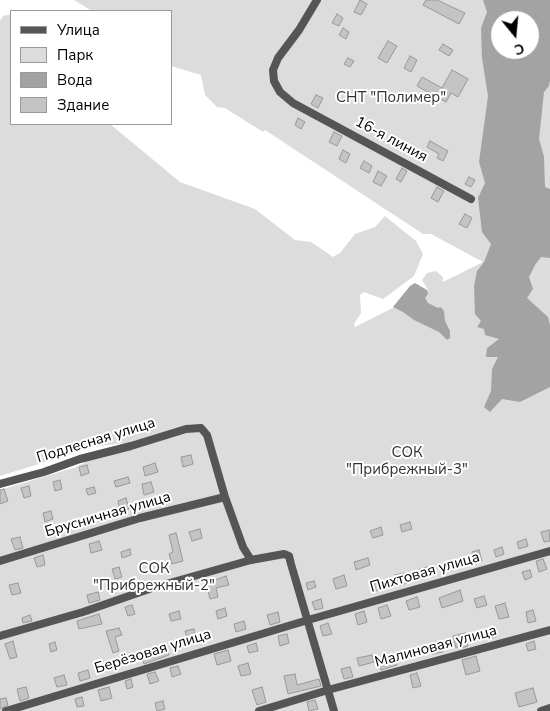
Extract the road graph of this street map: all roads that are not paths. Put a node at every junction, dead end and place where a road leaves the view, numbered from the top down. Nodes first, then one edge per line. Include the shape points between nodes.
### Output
1 (316, 0) edge
2 (471, 199) dead end
3 (0, 484) edge
4 (225, 497) junction
5 (550, 551) edge
6 (251, 560) junction
7 (0, 561) edge
8 (308, 620) junction
9 (550, 630) edge
10 (0, 636) edge
11 (328, 690) junction
12 (550, 708) edge
13 (6, 711) edge
14 (259, 711) edge
15 (334, 711) edge
16 (541, 711) edge

1 - 2 street, 16-я линия via 273,70 280,92 293,103
3 - 4 street, Подлесная улица via 80,458 186,429 201,428 207,435
4 - 6 street
4 - 7 street, Брусничная улица via 140,518
5 - 8 street, Пихтовая улица
6 - 8 street via 284,554 289,556
6 - 10 street
8 - 11 street
8 - 13 street, Берёзовая улица
9 - 11 street, Малиновая улица
11 - 14 street, Малиновая улица
11 - 15 street
12 - 16 street

